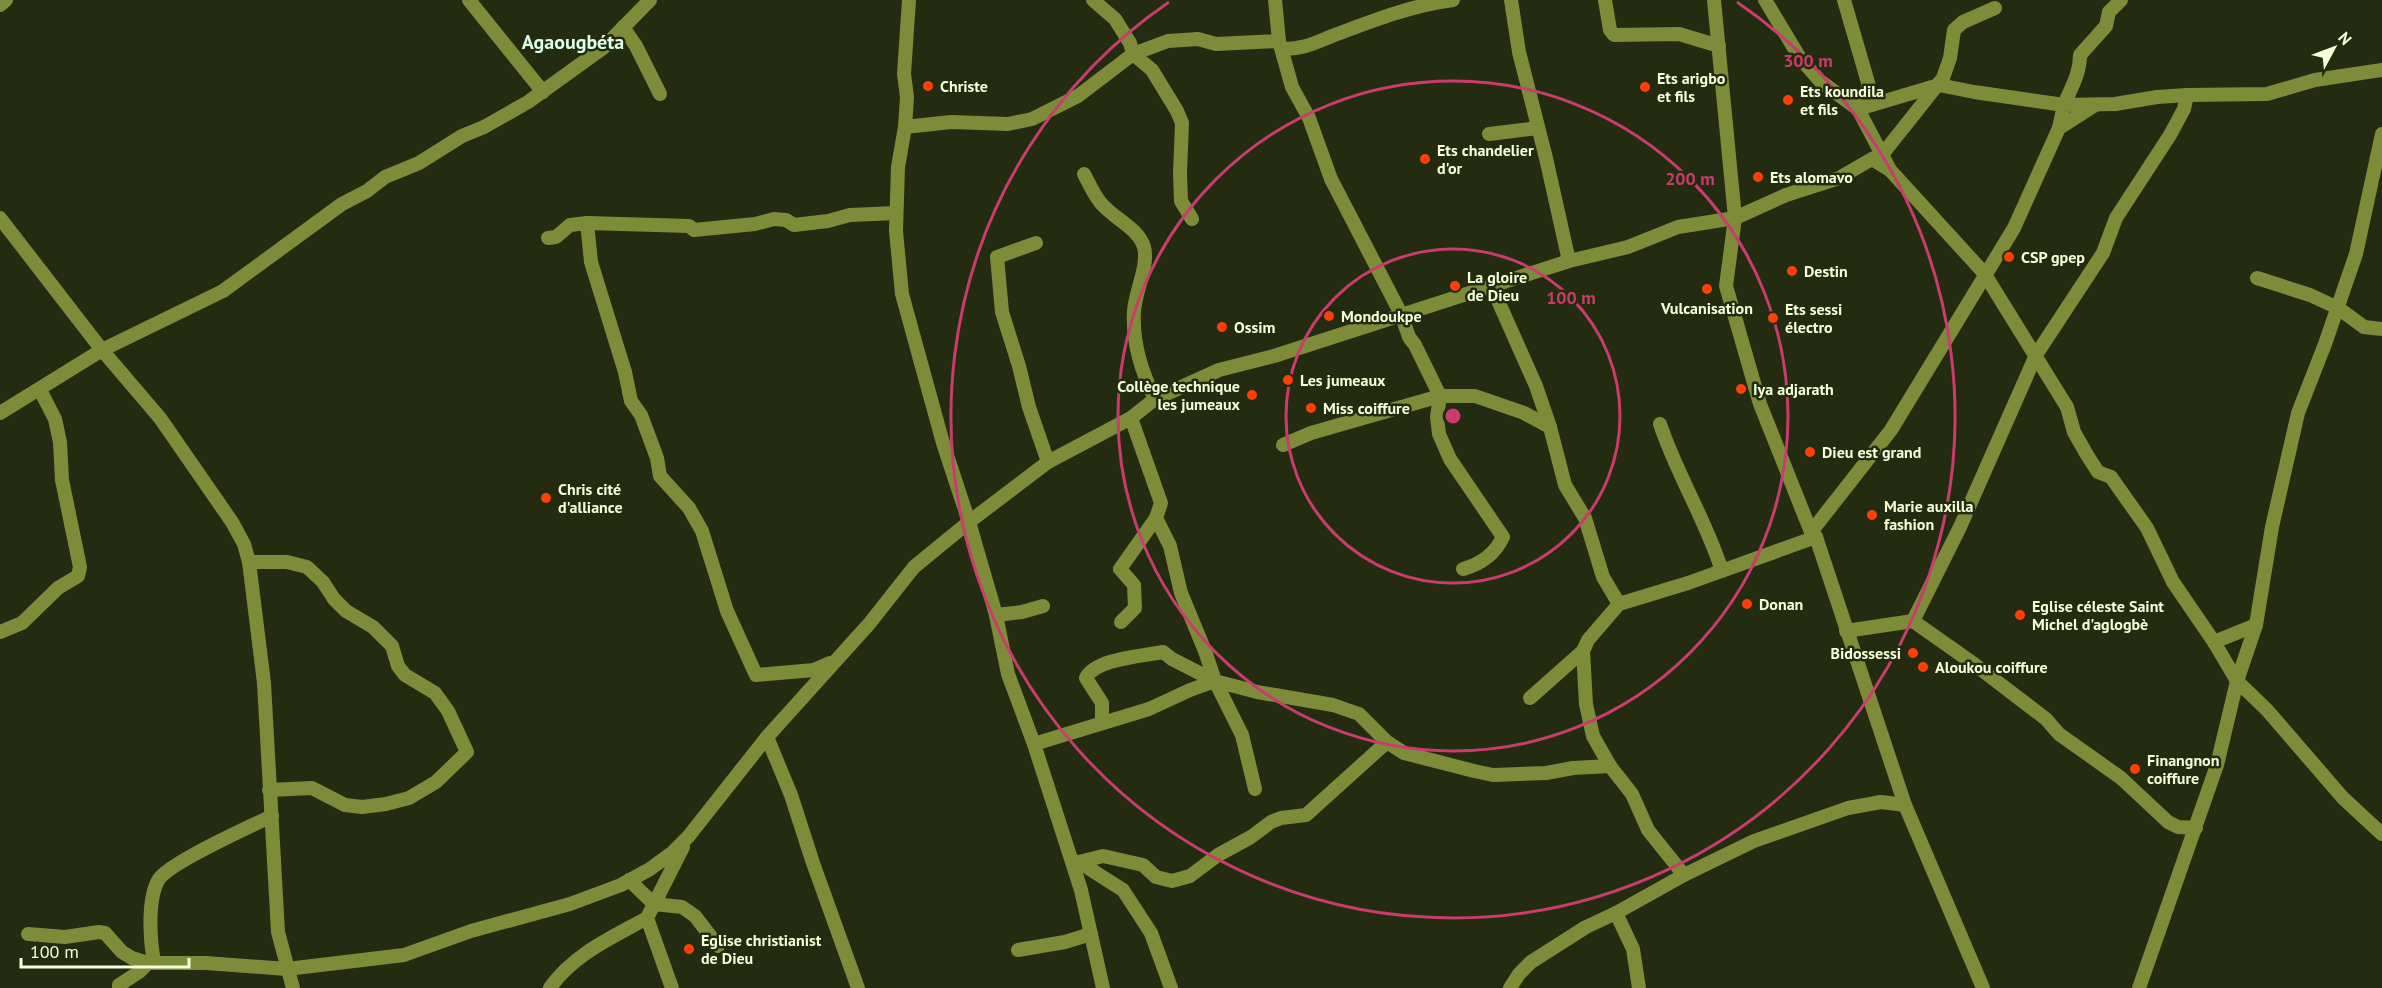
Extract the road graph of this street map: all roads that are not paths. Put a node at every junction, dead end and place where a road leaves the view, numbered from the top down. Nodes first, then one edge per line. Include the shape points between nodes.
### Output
1 (6, 0) edge
2 (469, 0) edge
3 (650, 0) edge
4 (909, 0) edge
5 (1093, 0) edge
6 (1275, 0) edge
7 (1453, 0) edge
8 (1511, 0) edge
9 (1605, 0) edge
10 (1714, 0) edge
11 (1765, 0) edge
12 (1844, 0) edge
13 (2121, 0) edge
14 (0, 5) edge
15 (1995, 8) dead end
16 (623, 27) junction
17 (1281, 45) junction
18 (1719, 46) junction
19 (1133, 54) junction
20 (2382, 70) edge
21 (1939, 85) junction
22 (543, 92) junction
23 (660, 94) dead end
24 (2187, 95) junction
25 (2096, 104) junction
26 (2064, 105) junction
27 (1858, 109) junction
28 (905, 127) junction
29 (1538, 128) junction
30 (2060, 128) junction
31 (1489, 134) dead end
32 (2382, 134) edge
33 (1876, 157) junction
34 (1084, 174) dead end
35 (896, 213) junction
36 (0, 218) edge
37 (1735, 218) junction
38 (1192, 219) dead end
39 (587, 223) junction
40 (548, 238) dead end
41 (1036, 243) dead end
42 (1569, 261) junction
43 (1984, 273) junction
44 (2257, 278) dead end
45 (1491, 285) junction
46 (2338, 308) junction
47 (1401, 314) junction
48 (2382, 329) edge
49 (102, 350) junction
50 (2036, 355) junction
51 (40, 390) junction
52 (1440, 396) junction
53 (1155, 399) junction
54 (0, 413) edge
55 (1131, 418) junction
56 (1659, 424) dead end
57 (1550, 427) junction
58 (1283, 445) dead end
59 (1048, 462) junction
60 (1156, 518) junction
61 (969, 522) junction
62 (1814, 534) junction
63 (249, 562) junction
64 (1463, 569) dead end
65 (1722, 571) junction
66 (1619, 604) junction
67 (1043, 606) dead end
68 (996, 615) junction
69 (1913, 621) junction
70 (1121, 622) dead end
71 (2256, 625) junction
72 (1846, 631) junction
73 (0, 632) edge
74 (2214, 642) junction
75 (1583, 651) junction
76 (834, 662) junction
77 (1215, 681) junction
78 (2237, 681) junction
79 (1530, 698) dead end
80 (1102, 723) junction
81 (767, 737) junction
82 (1387, 742) junction
83 (1034, 744) junction
84 (1610, 766) junction
85 (1255, 789) dead end
86 (269, 790) junction
87 (1905, 805) junction
88 (272, 816) junction
89 (2196, 828) junction
90 (2382, 834) edge
91 (688, 837) junction
92 (1076, 861) junction
93 (1684, 875) junction
94 (629, 880) junction
95 (654, 904) junction
96 (1617, 913) junction
97 (647, 918) junction
98 (28, 934) dead end
99 (1091, 934) junction
100 (718, 946) dead end
101 (1018, 950) dead end
102 (151, 962) junction
103 (287, 969) junction
104 (119, 988) edge
105 (293, 988) edge
106 (550, 988) edge
107 (672, 988) edge
108 (858, 988) edge
109 (1103, 988) edge
110 (1172, 988) edge
111 (1510, 988) edge
112 (1639, 988) edge
113 (1983, 988) edge
114 (2139, 988) edge

1 - 14 street
2 - 22 street
3 - 16 street
4 - 28 street
5 - 19 street via 1115,19
6 - 17 street
7 - 17 street via 1413,7 1298,50
8 - 29 street
9 - 18 street via 1614,35 1679,34
10 - 18 street
11 - 27 street via 1800,58 1820,81
12 - 27 street via 1869,86
13 - 26 street via 2109,12 2106,26 2080,55 2077,79
15 - 21 street via 1954,30 1950,58
16 - 22 street via 590,59
16 - 23 street
17 - 19 street via 1168,40
17 - 47 street via 1292,87 1309,117 1331,178
18 - 37 street
19 - 28 street via 1078,96 1032,119 1008,124 951,122
19 - 38 street via 1152,70 1167,91 1182,123 1181,201
20 - 24 street via 2315,80 2267,94
21 - 26 street
21 - 27 street
21 - 33 street
22 - 49 street via 419,163 385,177 223,291
24 - 25 street
24 - 50 street via 2170,135 2116,218 2103,253
25 - 26 street
25 - 30 street
26 - 30 street
27 - 33 street
28 - 35 street
29 - 31 street
29 - 42 street
30 - 43 street via 2014,228
32 - 46 street via 2356,254
33 - 37 street via 1839,178 1786,195
33 - 43 street
34 - 53 street via 1100,202 1144,246 1145,260 1134,310 1135,335 1141,372
35 - 39 street via 850,215 794,225 774,219 694,230 689,226
35 - 61 street via 902,294 942,443
36 - 49 street
37 - 42 street via 1678,227 1628,247
37 - 62 street via 1726,286 1760,404
39 - 40 street via 570,225 556,237
39 - 76 street via 591,262 631,401 641,415 660,476 689,508 702,531 727,611 756,675 814,670
41 - 59 street via 997,257 1002,312
42 - 45 street
43 - 50 street
43 - 62 street via 1891,430
44 - 46 street
45 - 47 street
45 - 57 street
46 - 48 street via 2357,324
46 - 71 street via 2298,414 2272,528
47 - 52 street
47 - 53 street via 1219,370
49 - 51 street
49 - 63 street via 160,418 232,522
50 - 69 street via 1960,527
50 - 74 street via 2067,407 2074,432 2087,455 2098,472 2111,477 2129,501 2155,541 2173,582
51 - 54 street
51 - 73 street via 55,419 62,480 80,567 78,576 58,588 22,623
52 - 57 street via 1475,396 1524,413
52 - 58 street via 1335,425
52 - 64 street via 1439,434 1450,459 1503,537 1493,553
53 - 55 street
55 - 59 street
55 - 60 street via 1161,503
56 - 65 street
57 - 66 street via 1565,485 1585,518 1603,577
59 - 61 street
60 - 70 street via 1120,569 1134,585 1136,608
60 - 77 street via 1170,546 1181,593
61 - 68 street
61 - 76 street via 914,567
62 - 65 street
62 - 72 street
63 - 86 street via 264,683
63 - 86 street via 287,562 306,567 346,611 373,627 392,646 405,675 435,693 448,711 466,752 436,782 409,798 386,804 345,805 312,788
65 - 66 street
66 - 75 street
67 - 68 street
68 - 83 street via 1008,674
69 - 72 street
69 - 89 street via 2121,778 2168,822
71 - 74 street
71 - 78 street
72 - 87 street
74 - 78 street
75 - 79 street
75 - 84 street via 1586,704 1593,736
76 - 81 street
77 - 80 street via 1149,709
77 - 80 street via 1162,652 1102,664 1086,678 1102,703
77 - 82 street via 1359,714
77 - 85 street via 1242,735
78 - 89 street via 2217,765
78 - 90 street via 2343,798
80 - 83 street
81 - 91 street
81 - 108 street
82 - 84 street via 1416,758 1493,775
82 - 92 street via 1306,815 1271,822 1190,876 1172,881 1156,877 1143,865 1103,856
83 - 92 street
84 - 93 street via 1632,794 1648,830
86 - 88 street
87 - 93 street via 1881,802 1848,808 1754,841
87 - 113 street
88 - 102 street via 205,849 157,882 151,912
88 - 103 street via 278,932
89 - 114 street
91 - 94 street via 672,853
91 - 95 street
92 - 99 street
92 - 110 street via 1123,890 1151,933
93 - 96 street
94 - 95 street
94 - 103 street via 570,904 471,931 404,955
95 - 97 street
95 - 100 street via 682,907 695,916
96 - 111 street via 1586,927 1538,958
96 - 112 street via 1633,949
97 - 106 street via 564,969
97 - 107 street
98 - 102 street via 64,937 105,933 122,952
99 - 101 street
99 - 109 street
102 - 103 street
102 - 104 street
103 - 105 street

